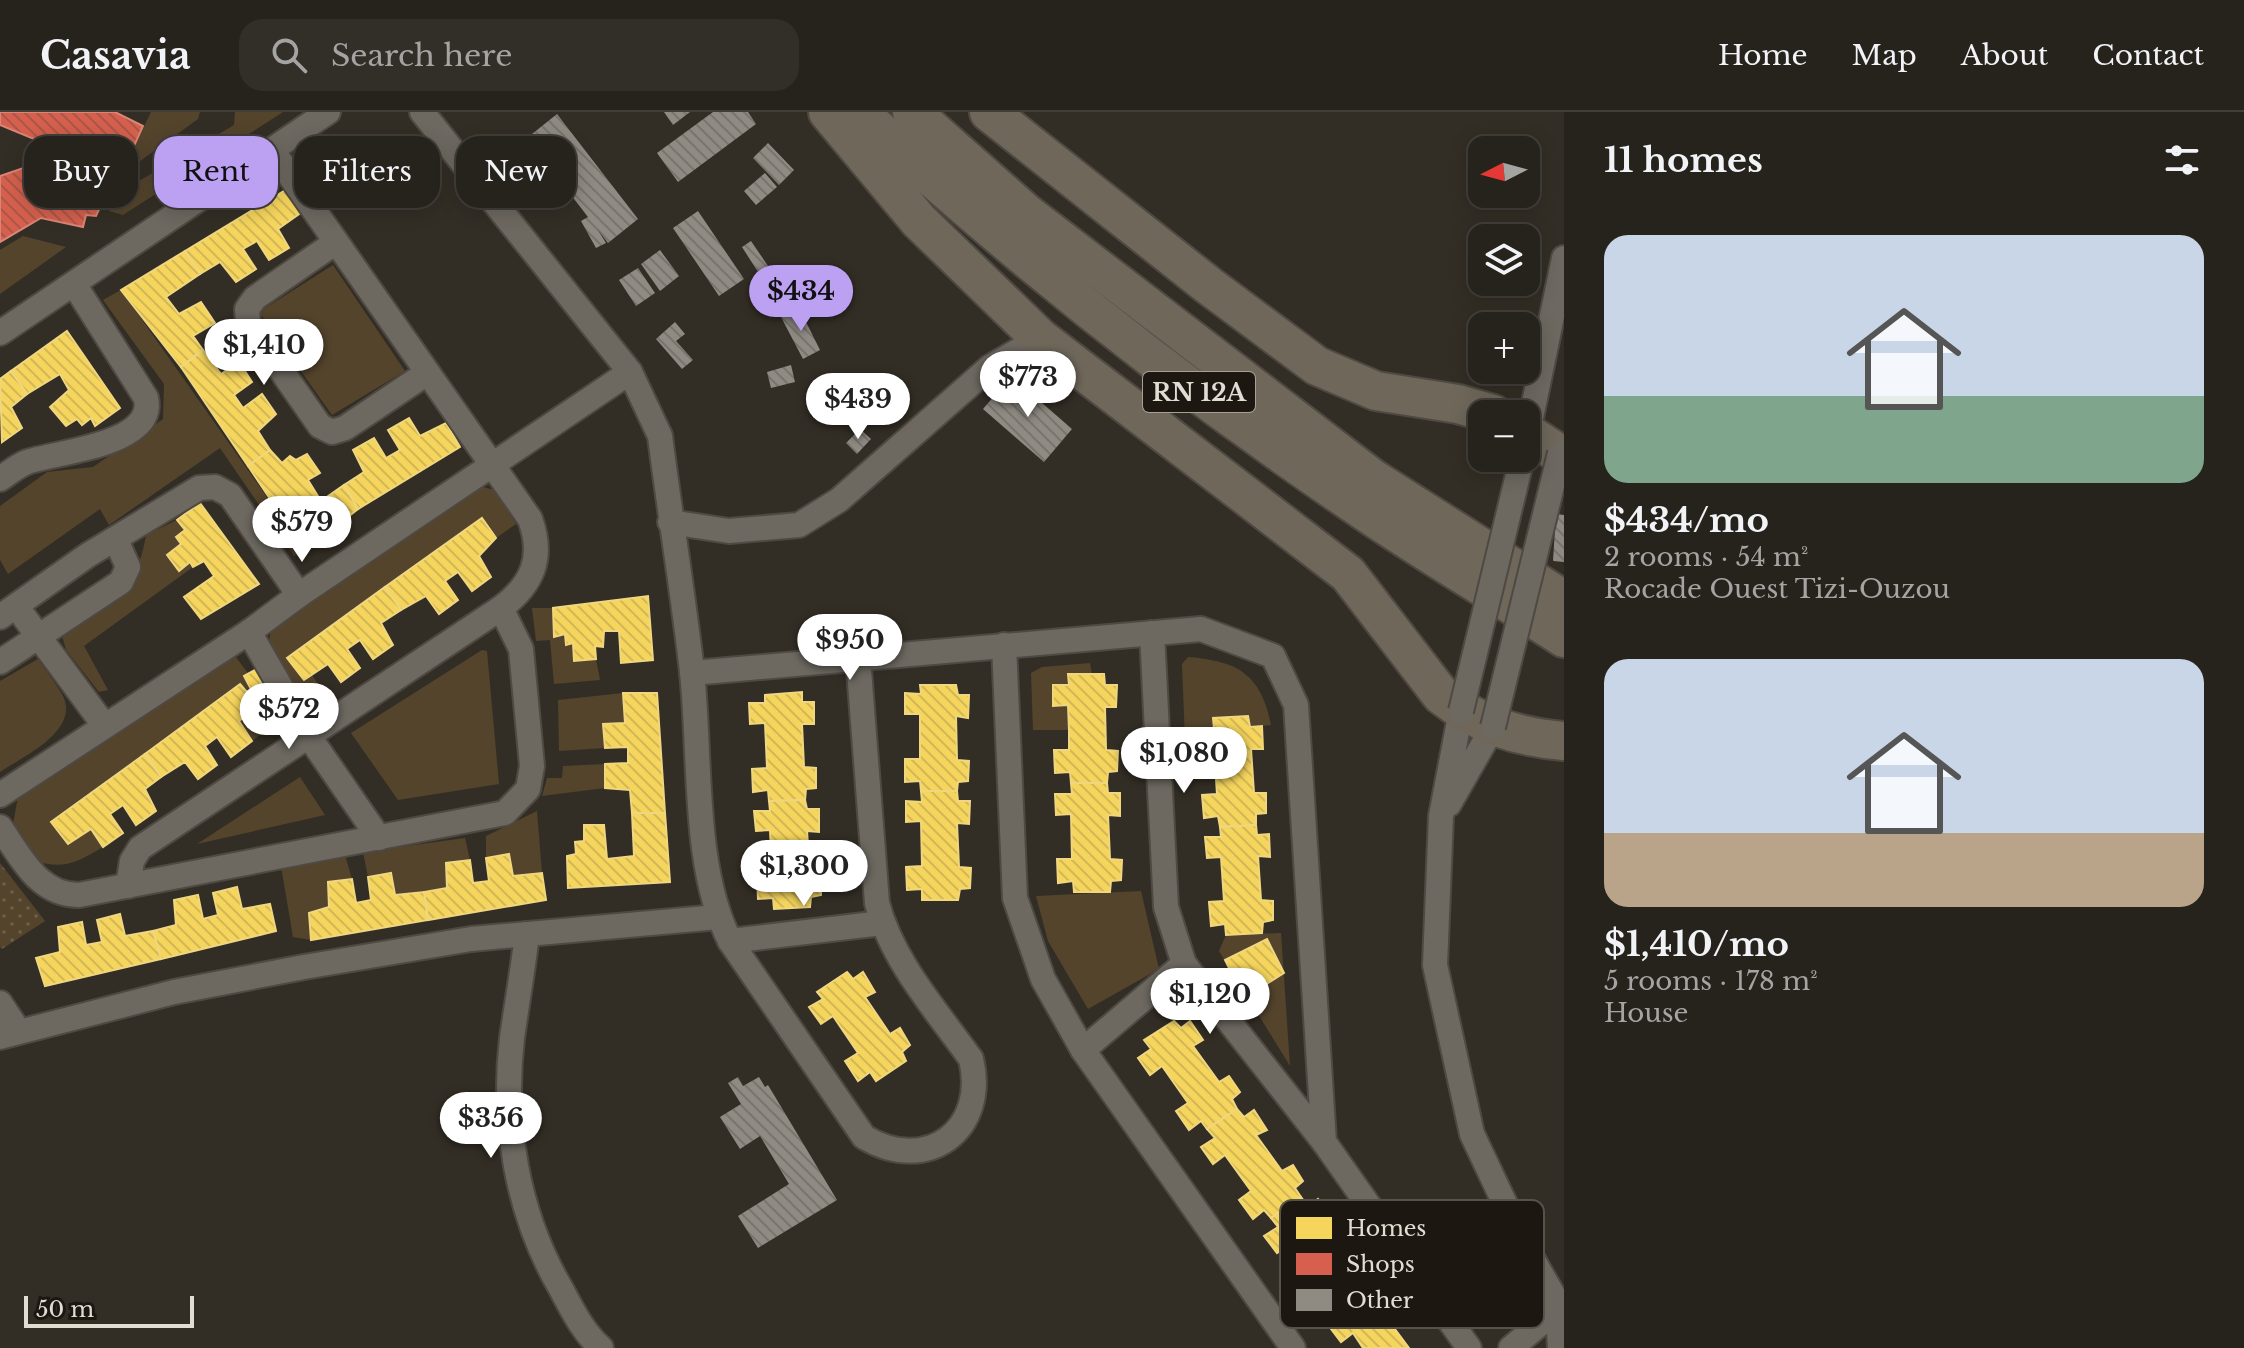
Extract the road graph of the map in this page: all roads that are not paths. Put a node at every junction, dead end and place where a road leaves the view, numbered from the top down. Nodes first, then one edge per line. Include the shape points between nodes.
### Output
1 (328, 112) edge
2 (422, 112) edge
3 (828, 112) edge
4 (859, 112) edge
5 (912, 112) edge
6 (989, 112) edge
7 (278, 146) edge
8 (278, 159) edge
9 (186, 208) edge
10 (336, 242) junction
11 (1564, 258) edge
12 (74, 284) junction
13 (0, 333) edge
14 (1040, 338) junction
15 (1554, 363) edge
16 (630, 372) junction
17 (427, 373) junction
18 (1468, 407) edge
19 (1541, 444) edge
20 (492, 465) junction
21 (0, 479) edge
22 (670, 522) junction
23 (116, 540) junction
24 (299, 595) junction
25 (1564, 600) edge
26 (501, 608) junction
27 (8, 611) edge
28 (249, 632) junction
29 (1152, 633) junction
30 (39, 637) junction
31 (1564, 638) edge
32 (1004, 645) junction
33 (858, 657) junction
34 (0, 662) edge
35 (692, 673) junction
36 (1477, 719) junction
37 (104, 725) junction
38 (310, 738) junction
39 (1564, 741) edge
40 (0, 795) edge
41 (1441, 816) junction
42 (0, 827) edge
43 (379, 838) junction
44 (128, 886) junction
45 (718, 917) junction
46 (882, 923) junction
47 (527, 934) junction
48 (730, 941) junction
49 (1184, 964) junction
50 (0, 1003) edge
51 (9, 1033) edge
52 (1083, 1050) junction
53 (1324, 1142) junction
54 (1365, 1200) edge
55 (1505, 1200) edge
56 (1544, 1278) edge
57 (1561, 1312) edge
58 (1544, 1324) edge
59 (1455, 1328) edge
60 (1539, 1328) edge
61 (601, 1348) edge
62 (1293, 1348) edge
63 (1469, 1348) edge
64 (1511, 1348) edge
65 (1560, 1348) edge

1 - 7 street
2 - 16 street
3 - 14 highway via 919,221
4 - 31 highway, RN 12A via 1003,242 1096,317 1354,504
5 - 25 highway, RN 12A via 1026,213 1372,478
6 - 18 highway via 1317,366 1376,391
8 - 10 street
9 - 12 street
10 - 17 street
10 - 17 street via 250,303 248,323 266,349 320,426 332,432
11 - 15 street
12 - 13 street
12 - 21 street via 146,398 147,411 141,422 107,443 27,462
14 - 22 street via 990,367 839,500 799,525 729,531
14 - 36 highway via 1348,574 1426,679
15 - 19 street
16 - 20 street
16 - 22 street via 660,436
17 - 20 street
19 - 36 street, bridge
19 - 36 street, bridge
20 - 24 street
20 - 26 street via 530,519 537,547 532,576
22 - 35 street
23 - 24 street via 199,488 215,487 230,495
23 - 27 street
23 - 30 street via 127,561 125,578
24 - 28 street
26 - 38 street
26 - 43 street via 521,649 532,766 528,789 515,807 494,816
27 - 30 street
28 - 37 street
28 - 38 street
29 - 32 street
29 - 49 street via 1166,907
29 - 53 street via 1201,629 1273,656 1296,705
30 - 34 street
30 - 37 street
32 - 33 street
32 - 52 street via 1015,898 1043,979
33 - 35 street
33 - 46 street
35 - 45 street via 708,880
36 - 39 highway via 1513,734
36 - 41 street
36 - 41 street
37 - 40 street
38 - 43 street
38 - 44 street via 140,848
41 - 55 street via 1435,965 1472,1134
42 - 44 street via 35,876 54,892 79,895
43 - 44 street
45 - 47 street
45 - 48 street
46 - 48 street
46 - 48 street via 971,1059 975,1079 967,1117 955,1133 920,1151 900,1152 864,1137
47 - 51 street via 304,967
47 - 61 street via 512,1040 510,1122 518,1185 541,1255 588,1336
49 - 52 street
49 - 53 street
50 - 51 street
52 - 62 street
53 - 54 street
56 - 57 street
57 - 58 street
57 - 65 street
59 - 63 street
60 - 64 street

